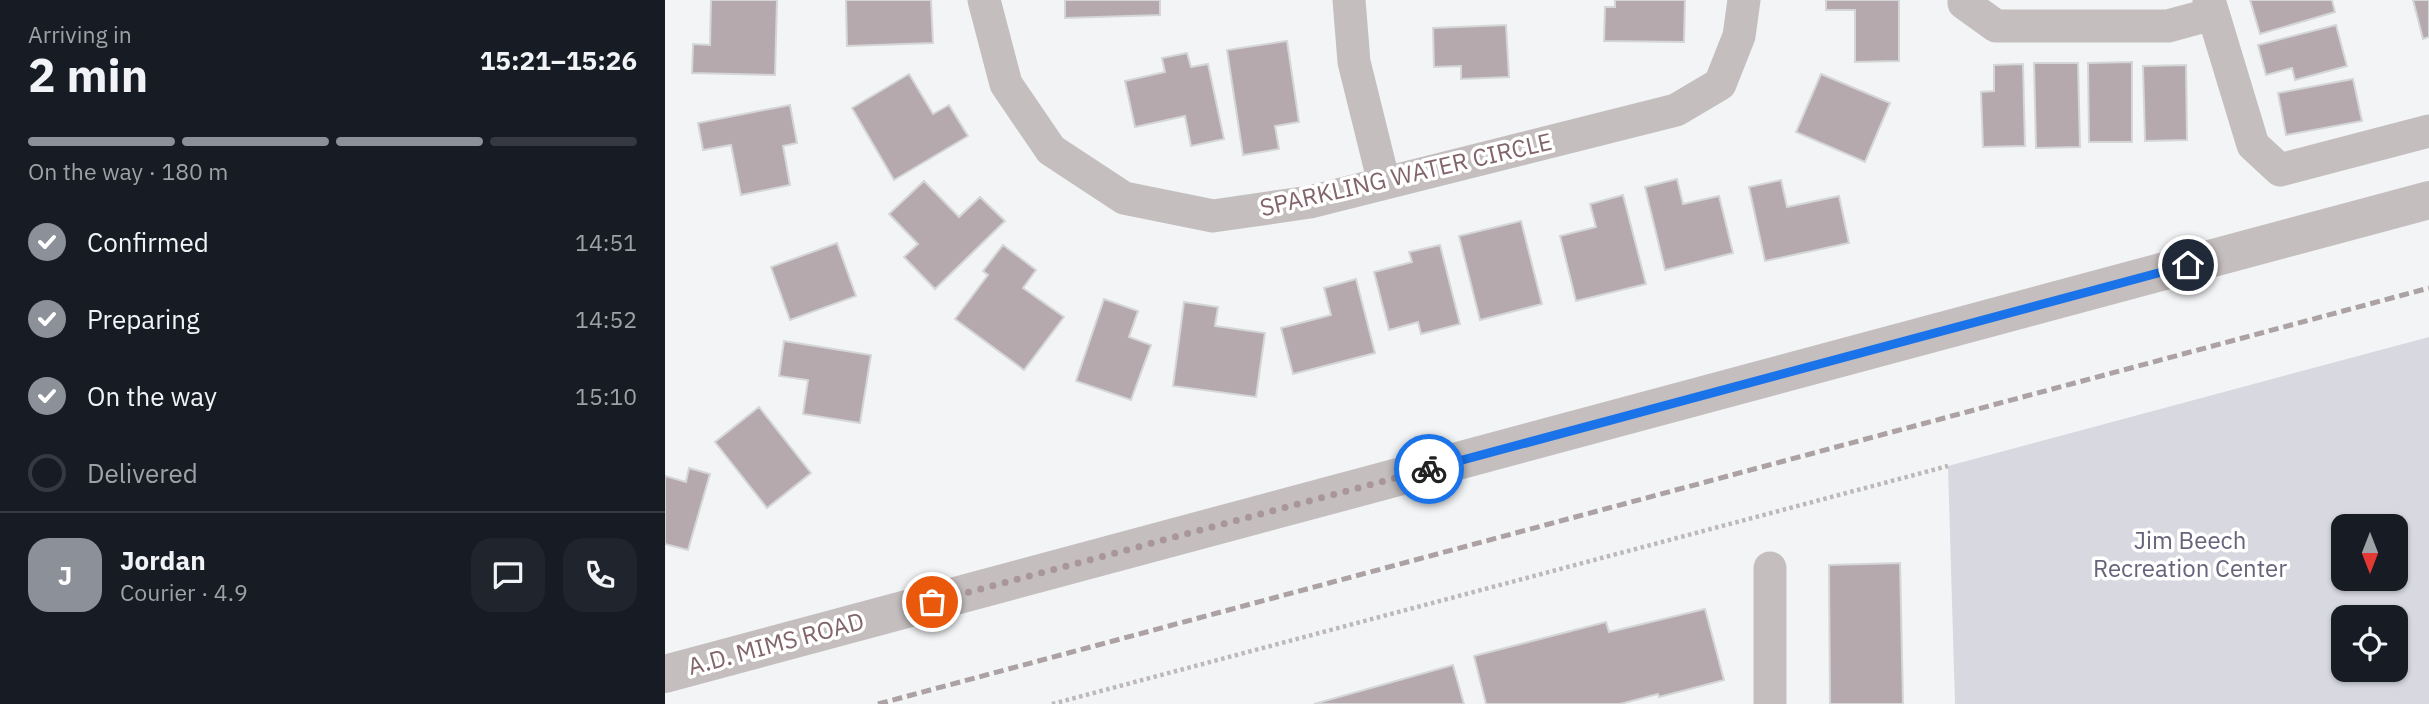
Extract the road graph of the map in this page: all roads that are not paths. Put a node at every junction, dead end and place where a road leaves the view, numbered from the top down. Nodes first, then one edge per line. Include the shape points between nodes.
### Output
1 (984, 0) edge
2 (1349, 0) edge
3 (1744, 0) edge
4 (1964, 0) edge
5 (2211, 7) edge
6 (2429, 131) edge
7 (1384, 183) junction
8 (2429, 200) edge
9 (1770, 569) dead end
10 (665, 674) edge
11 (1770, 704) edge

1 - 7 street, SPARKLING WATER CIRCLE via 1006,84 1051,150 1124,198 1213,216 1310,202
2 - 7 street via 1354,62
3 - 7 street, SPARKLING WATER CIRCLE via 1739,36 1720,84 1676,110
4 - 5 street via 1996,26 2168,26
5 - 6 street via 2253,145 2280,170
8 - 10 street, A.D. MIMS ROAD
9 - 11 street

